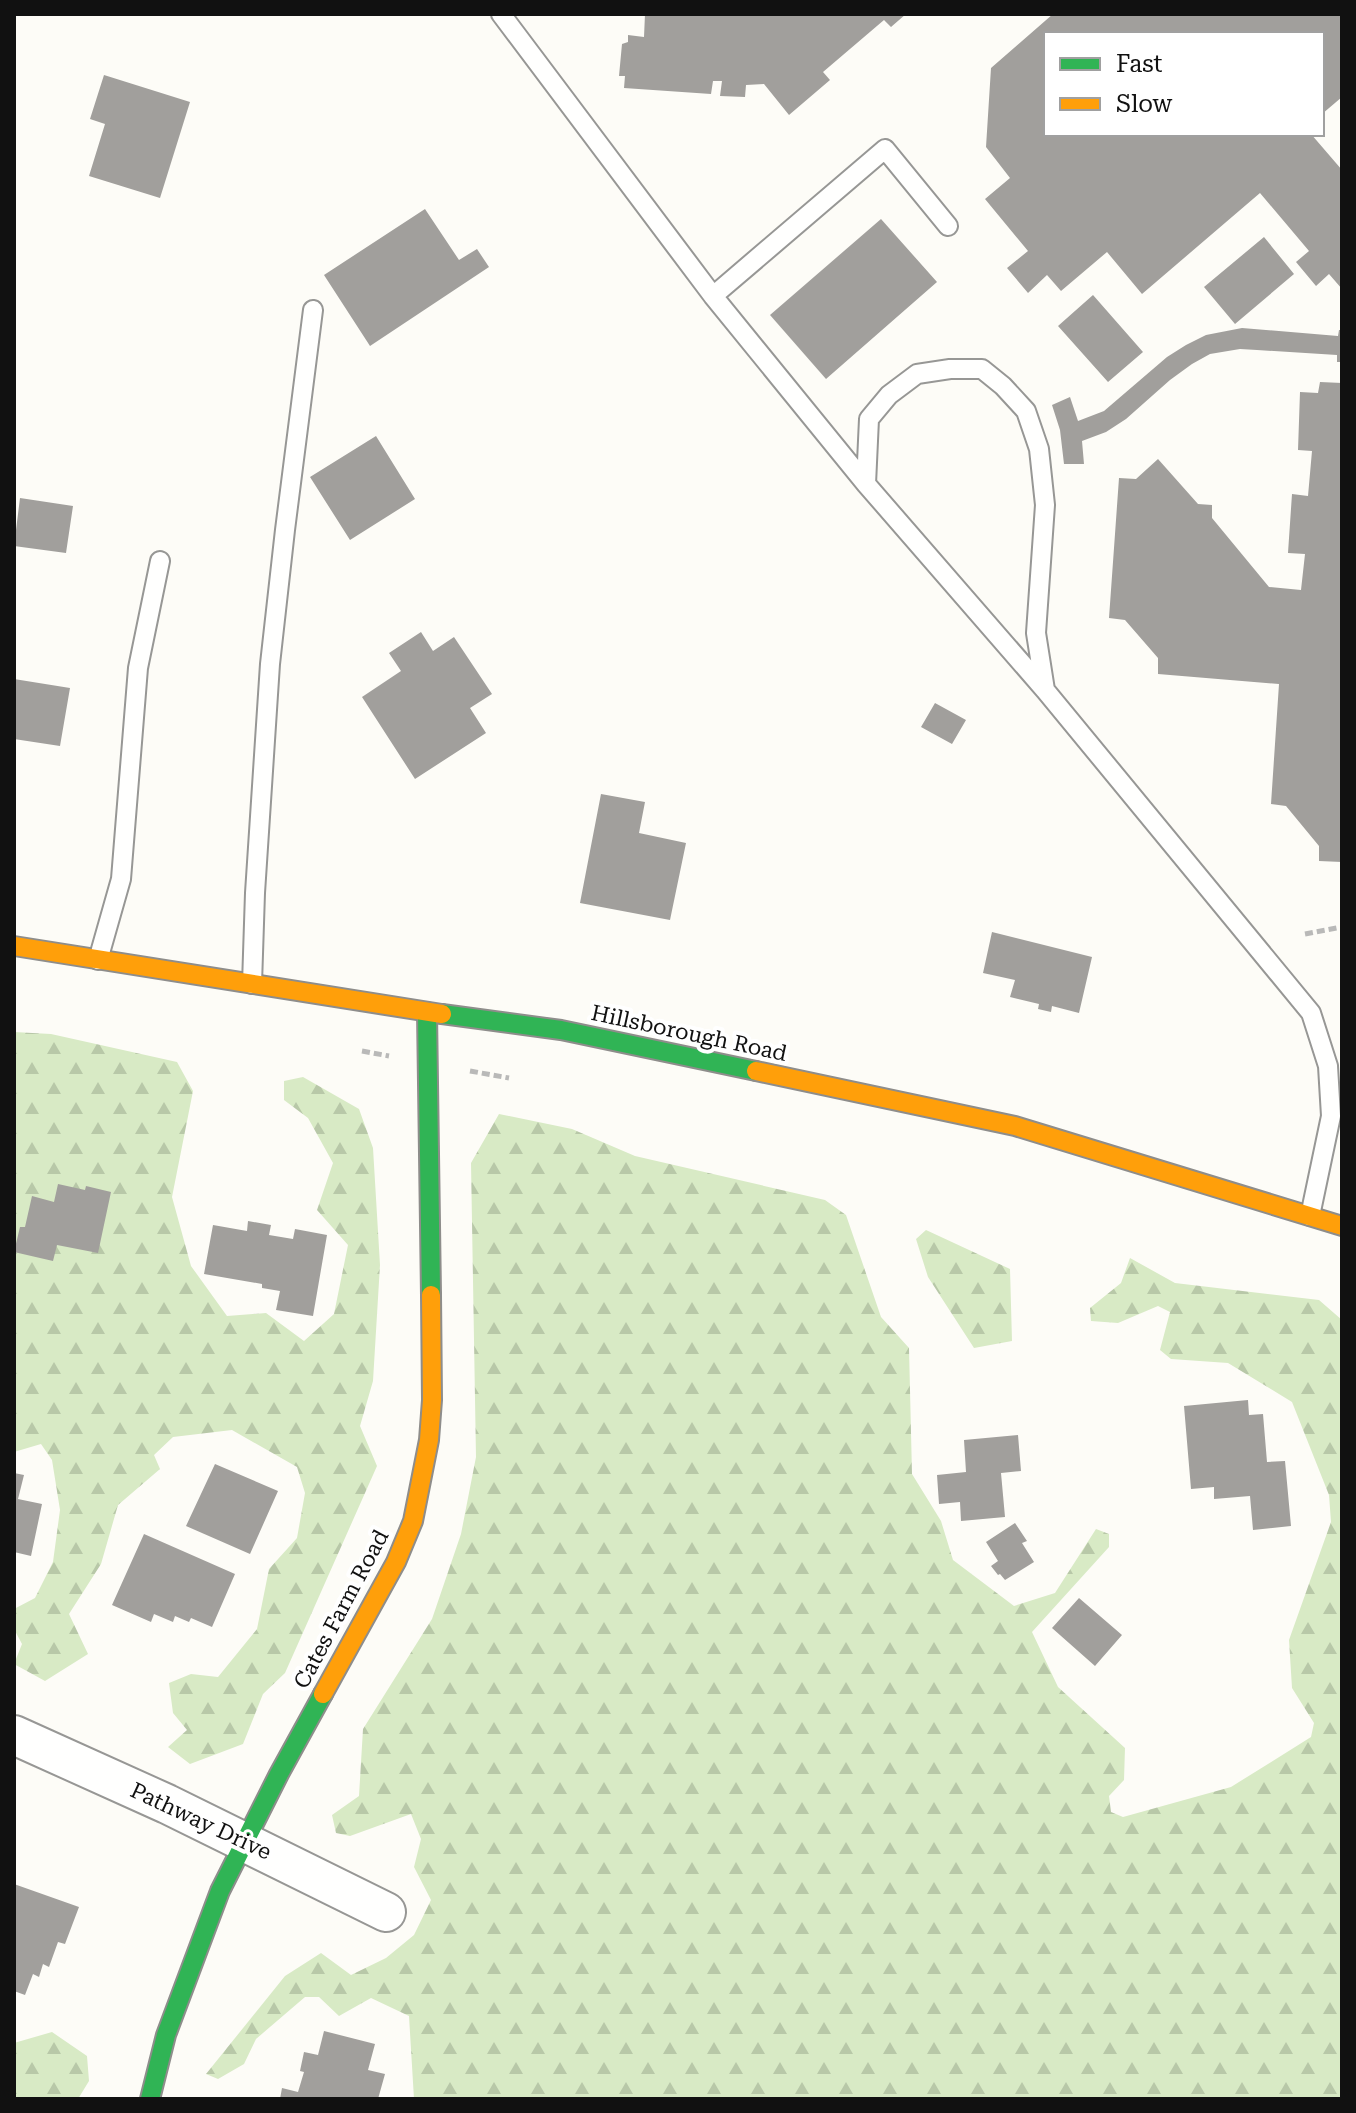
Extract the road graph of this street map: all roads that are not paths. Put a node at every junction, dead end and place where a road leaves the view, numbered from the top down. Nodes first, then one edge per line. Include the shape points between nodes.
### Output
1 (501, 14) edge
2 (948, 226) dead end
3 (713, 296) junction
4 (313, 310) dead end
5 (866, 484) junction
6 (160, 561) dead end
7 (1045, 690) junction
8 (14, 946) edge
9 (98, 960) junction
10 (252, 984) junction
11 (427, 1012) junction
12 (1310, 1216) junction
13 (1342, 1226) edge
14 (14, 1735) edge
15 (245, 1842) junction
16 (386, 1912) dead end
17 (150, 2099) edge

1 - 3 lane
2 - 3 lane via 885,149
3 - 5 lane
4 - 10 lane via 270,664
5 - 7 lane
5 - 7 lane via 869,419 917,374 982,369 1026,411 1039,449 1045,505 1036,633
6 - 9 lane via 138,668 121,879
7 - 12 lane via 1311,1013 1328,1066 1331,1116
8 - 9 main road, Hillsborough Road
9 - 10 main road, Hillsborough Road
10 - 11 main road, Hillsborough Road
11 - 12 main road, Hillsborough Road via 561,1030 1015,1126
11 - 15 main road, Cates Farm Road via 432,1400 413,1521
12 - 13 main road, Hillsborough Road
14 - 15 street, Pathway Drive
15 - 16 street, Pathway Drive
15 - 17 main road, Cates Farm Road via 220,1891 166,2035

